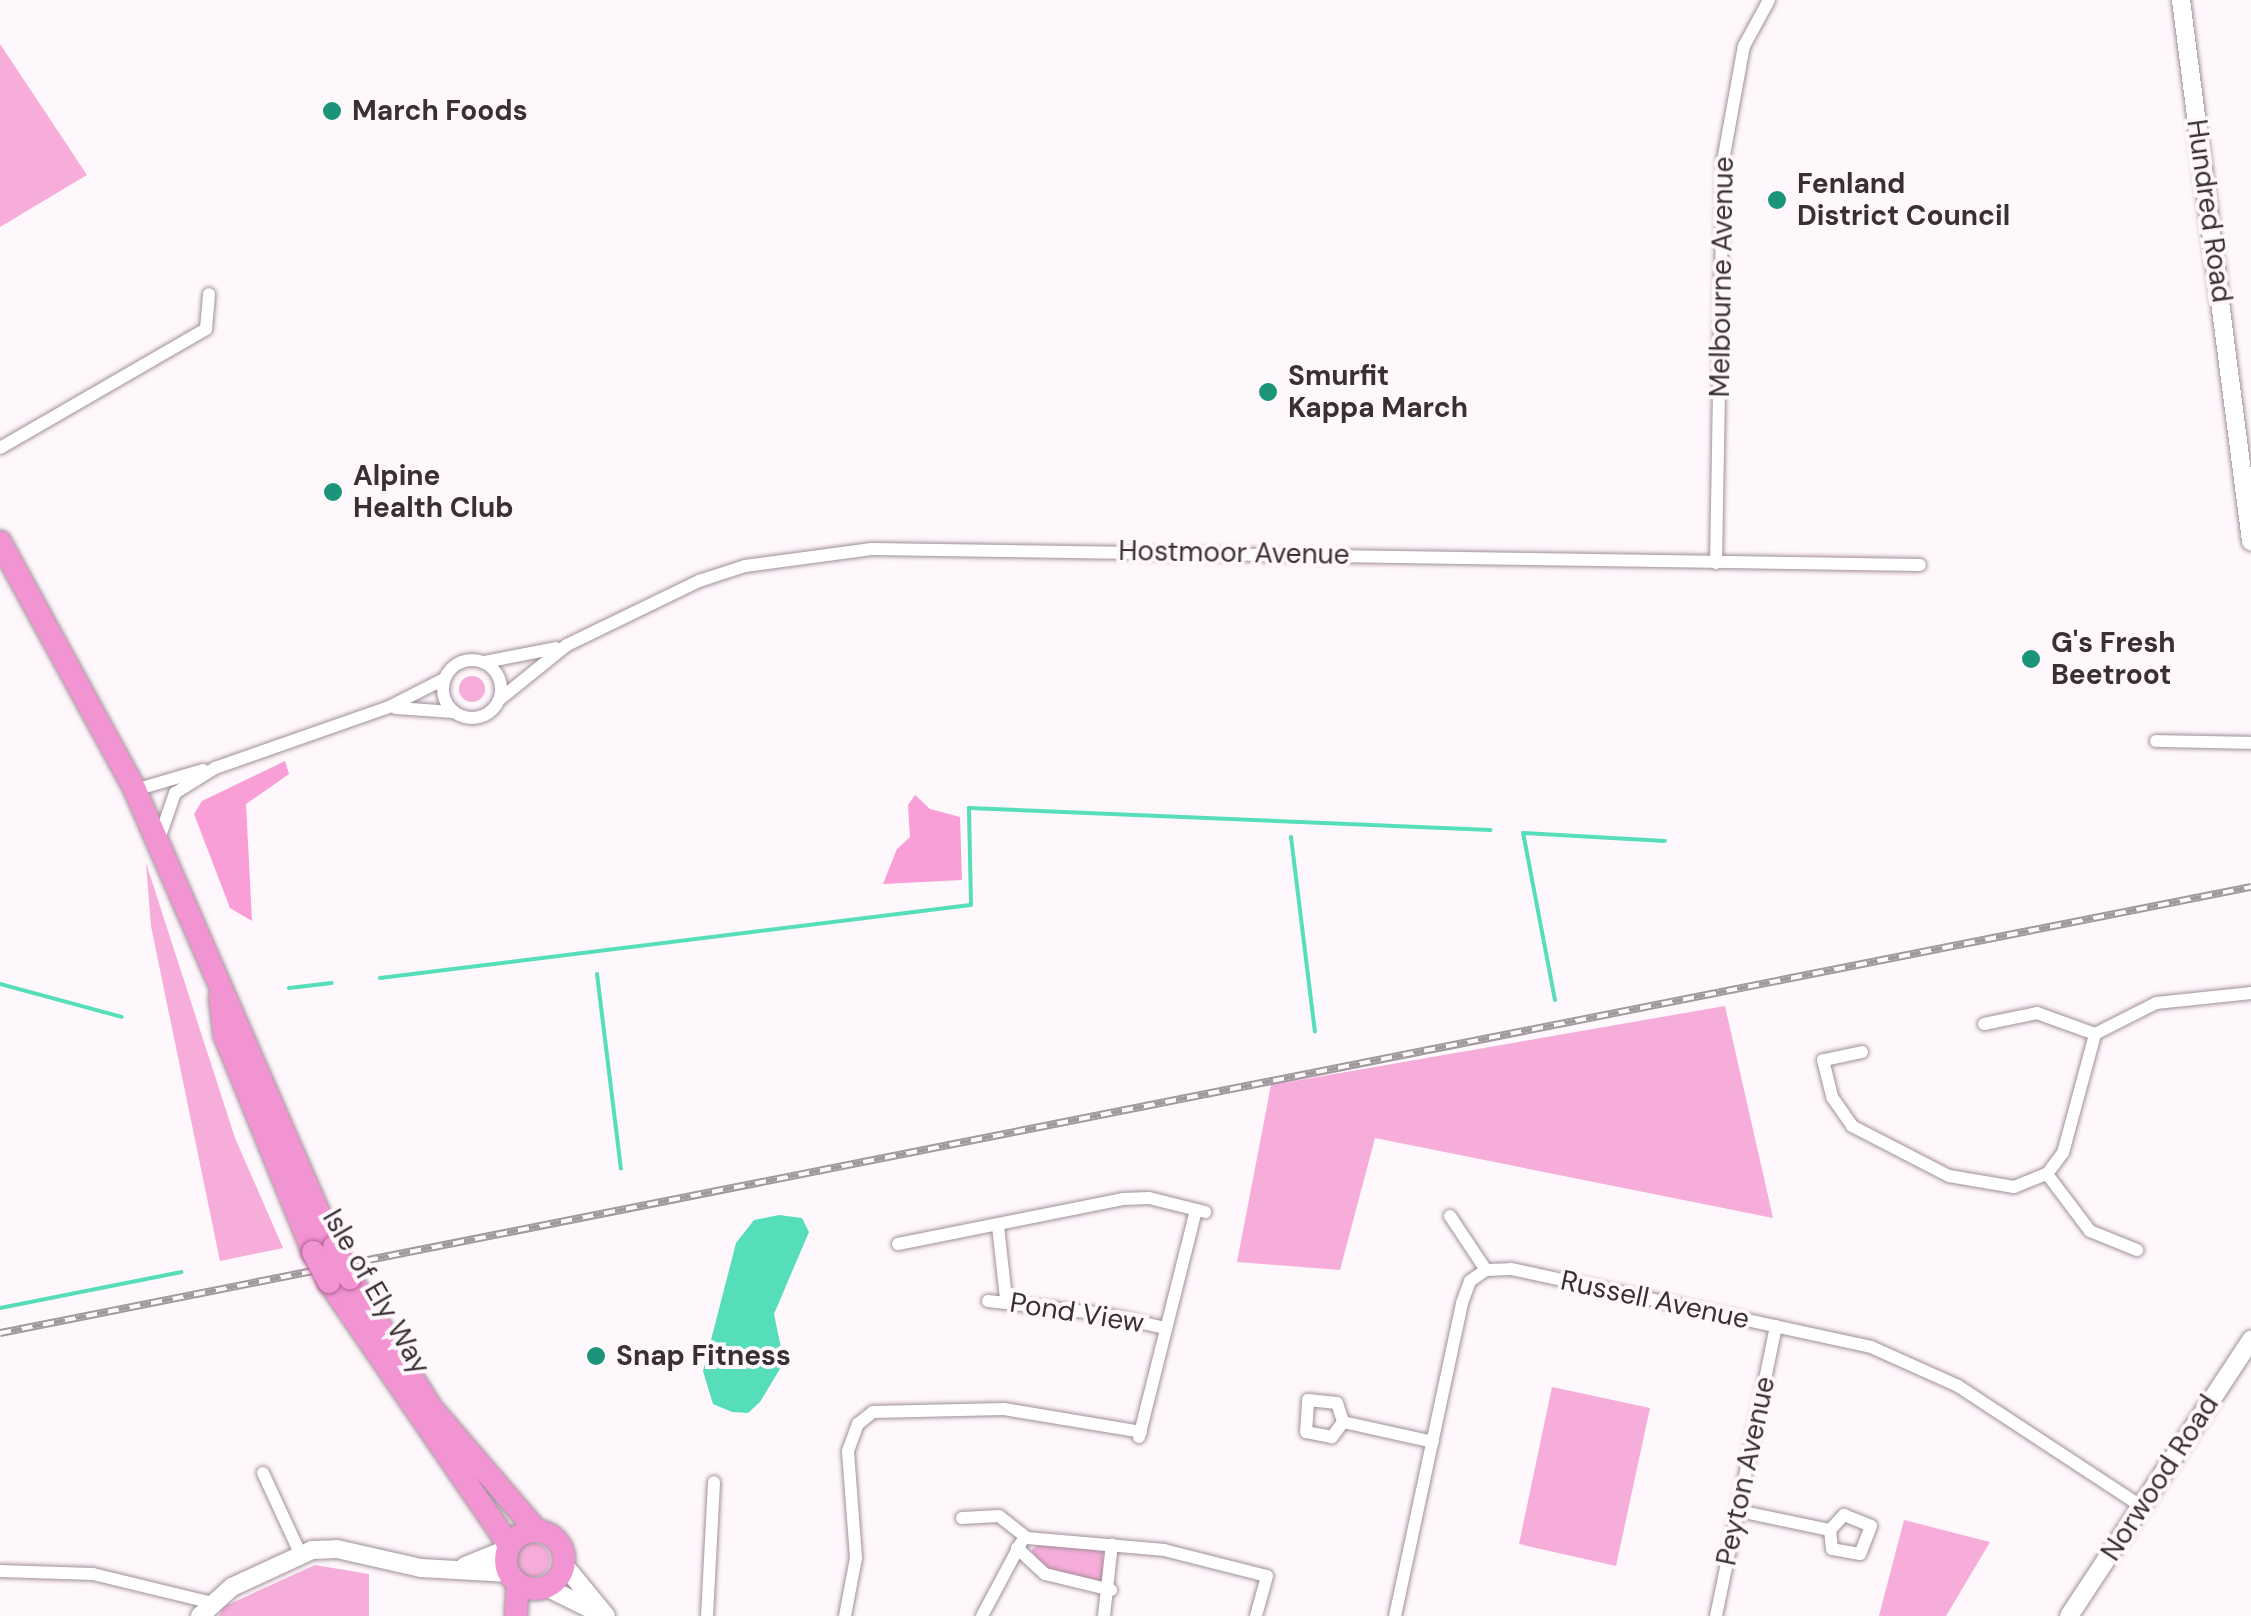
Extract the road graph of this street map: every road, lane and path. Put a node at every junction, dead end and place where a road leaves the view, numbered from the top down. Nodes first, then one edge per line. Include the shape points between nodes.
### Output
1 (1768, 0) edge
2 (2180, 0) edge
3 (209, 294) dead end
4 (0, 448) edge
5 (2247, 465) edge
6 (2251, 541) edge
7 (0, 542) edge
8 (1716, 563) junction
9 (1920, 565) dead end
10 (567, 645) junction
11 (485, 662) junction
12 (444, 680) junction
13 (500, 699) junction
14 (389, 707) junction
15 (453, 712) junction
16 (2156, 741) dead end
17 (2251, 742) edge
18 (215, 768) junction
19 (136, 790) junction
20 (159, 841) junction
21 (2251, 993) edge
22 (1984, 1024) dead end
23 (2095, 1034) junction
24 (1862, 1052) dead end
25 (2047, 1174) junction
26 (1450, 1216) dead end
27 (998, 1226) junction
28 (898, 1244) dead end
29 (2137, 1250) dead end
30 (1486, 1270) junction
31 (340, 1280) junction
32 (1006, 1299) junction
33 (988, 1302) dead end
34 (1776, 1326) junction
35 (1166, 1328) junction
36 (2251, 1340) edge
37 (1343, 1422) dead end
38 (1434, 1442) junction
39 (263, 1473) dead end
40 (714, 1482) dead end
41 (2142, 1507) junction
42 (1739, 1511) junction
43 (962, 1518) dead end
44 (536, 1530) junction
45 (1830, 1530) dead end
46 (1022, 1543) junction
47 (1112, 1544) junction
48 (508, 1547) junction
49 (300, 1554) junction
50 (564, 1565) junction
51 (460, 1568) junction
52 (0, 1571) edge
53 (528, 1583) junction
54 (1110, 1590) junction
55 (205, 1609) edge
56 (519, 1616) edge
57 (606, 1616) edge
58 (707, 1616) edge
59 (845, 1616) edge
60 (982, 1616) edge
61 (1104, 1616) edge
62 (1256, 1616) edge
63 (1395, 1616) edge
64 (1716, 1616) edge
65 (2069, 1616) edge

1 - 8 street, Melbourne Avenue via 1744,46 1722,161
2 - 5 street, Hundred Road
3 - 4 street via 206,329
5 - 6 street, Hundred Road
7 - 19 highway, Isle of Ely Way
8 - 9 street, Hostmoor Avenue
8 - 10 street, Hostmoor Avenue via 872,549 730,571 641,605
10 - 11 street, Hostmoor Avenue
10 - 13 street, Hostmoor Avenue
11 - 12 street via 458,663
11 - 13 street via 500,678
12 - 14 street
12 - 15 street
13 - 15 street via 484,716
14 - 15 street
14 - 18 street
16 - 17 street
18 - 19 street
18 - 20 street via 176,793
19 - 20 highway, Isle of Ely Way
20 - 31 highway, Isle of Ely Way, bridge via 218,989 246,1033
21 - 23 street via 2156,1003
22 - 23 street via 2037,1013
23 - 25 street via 2074,1130
24 - 25 street via 1823,1060 1840,1113 1866,1137 1986,1186 2014,1187
25 - 29 street via 2090,1231
26 - 30 street
27 - 28 street
27 - 32 street
27 - 35 street via 1123,1200 1200,1211
30 - 34 street, Russell Avenue via 1511,1269
30 - 38 street via 1470,1281 1462,1303
31 - 44 highway, Isle of Ely Way via 432,1409
31 - 48 highway, Isle of Ely Way
32 - 33 street, Pond View
32 - 35 street, Pond View
34 - 41 street, Russell Avenue via 1871,1347 1958,1386
34 - 42 street, Peyton Avenue
35 - 59 street via 1140,1436 1004,1409 872,1412 858,1424 848,1451 856,1558
36 - 41 street, Norwood Road
37 - 38 street
38 - 63 street
39 - 49 street
40 - 58 street
41 - 65 street, Norwood Road
42 - 45 street
42 - 64 street, Peyton Avenue
43 - 46 street via 998,1516
44 - 48 highway
44 - 50 highway, Isle of Ely Way via 559,1542
46 - 47 street
46 - 54 street via 1044,1574
46 - 60 street
47 - 54 street
47 - 62 street via 1207,1558 1266,1576
48 - 51 street
48 - 53 highway
49 - 51 street via 336,1549 422,1568
49 - 55 street
50 - 53 highway
50 - 57 street
51 - 53 street
52 - 55 street via 92,1574
53 - 56 highway
53 - 57 street
54 - 61 street

